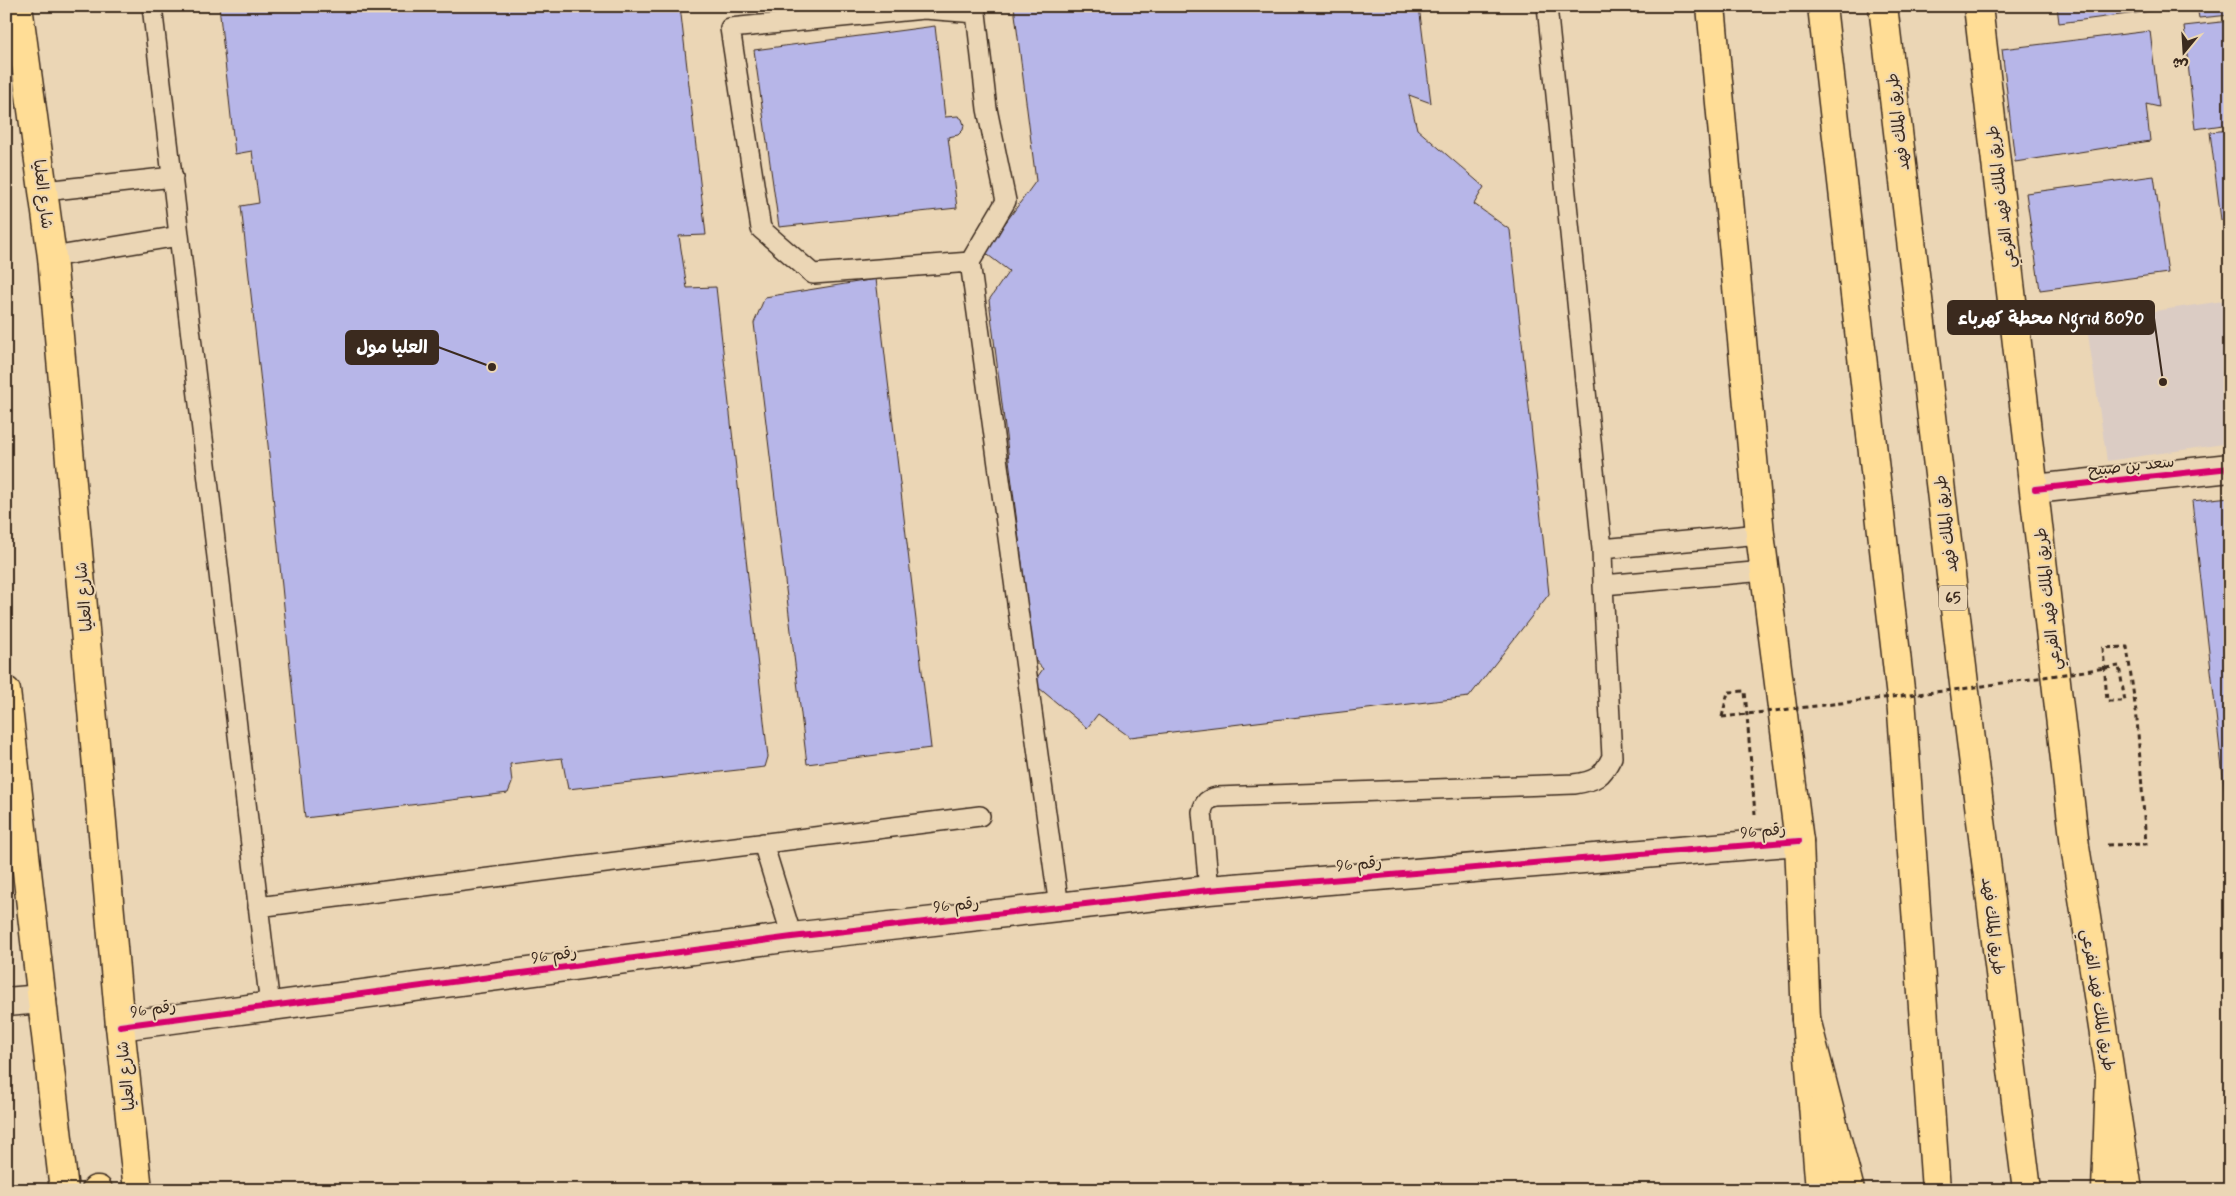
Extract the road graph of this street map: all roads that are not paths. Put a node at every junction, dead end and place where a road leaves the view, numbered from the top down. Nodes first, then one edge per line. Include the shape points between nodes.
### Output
1 (18, 6) edge
2 (152, 6) edge
3 (1547, 6) edge
4 (1711, 6) edge
5 (1822, 6) edge
6 (1883, 6) edge
7 (1978, 6) edge
8 (924, 8) edge
9 (173, 177) junction
10 (44, 191) junction
11 (180, 236) junction
12 (52, 257) junction
13 (970, 262) junction
14 (2230, 468) edge
15 (2035, 489) junction
16 (1760, 534) junction
17 (1602, 549) junction
18 (1765, 571) junction
19 (1603, 585) junction
20 (6, 691) edge
21 (12, 798) edge
22 (980, 816) dead end
23 (1799, 841) junction
24 (762, 843) junction
25 (1209, 890) junction
26 (258, 907) junction
27 (1059, 907) junction
28 (792, 937) junction
29 (42, 999) junction
30 (6, 1002) edge
31 (270, 1006) junction
32 (1806, 1019) junction
33 (120, 1026) junction
34 (2110, 1076) junction
35 (64, 1190) edge
36 (138, 1190) edge
37 (1820, 1190) edge
38 (1850, 1190) edge
39 (1936, 1190) edge
40 (2028, 1190) edge
41 (2106, 1190) edge
42 (2128, 1190) edge

1 - 10 main road, شارع العليا
2 - 9 lane
3 - 17 lane
4 - 16 main road
5 - 39 main road via 1901,698
6 - 40 main road, طريق الملك فهد / 65 via 1964,692
7 - 15 main road, طريق الملك فهد الفرعي
8 - 13 lane via 976,14 987,109 1006,201
8 - 13 lane via 730,28 761,230 812,274
9 - 10 lane
9 - 11 lane
10 - 12 main road, شارع العليا
11 - 12 lane
11 - 26 lane
12 - 33 main road, شارع العليا
13 - 27 lane
14 - 15 street, سعد بن صبيح
15 - 34 main road, طريق الملك فهد الفرعي via 2075,846
16 - 17 lane
16 - 18 main road
17 - 19 lane
18 - 19 lane
18 - 23 main road
19 - 25 lane via 1612,737 1612,757 1605,771 1592,781 1574,784 1210,799 1202,812
20 - 21 main road
21 - 29 main road
22 - 24 lane
23 - 25 street, رقم 96
23 - 32 main road
24 - 26 lane
24 - 28 lane
25 - 27 street, رقم 96
26 - 31 lane
27 - 28 street, رقم 96
28 - 31 street, رقم 96
29 - 30 street
29 - 35 main road
31 - 33 street, رقم 96
32 - 37 main road
32 - 38 main road
33 - 36 main road, شارع العليا
34 - 41 main road
34 - 42 main road, طريق الملك فهد الفرعي

